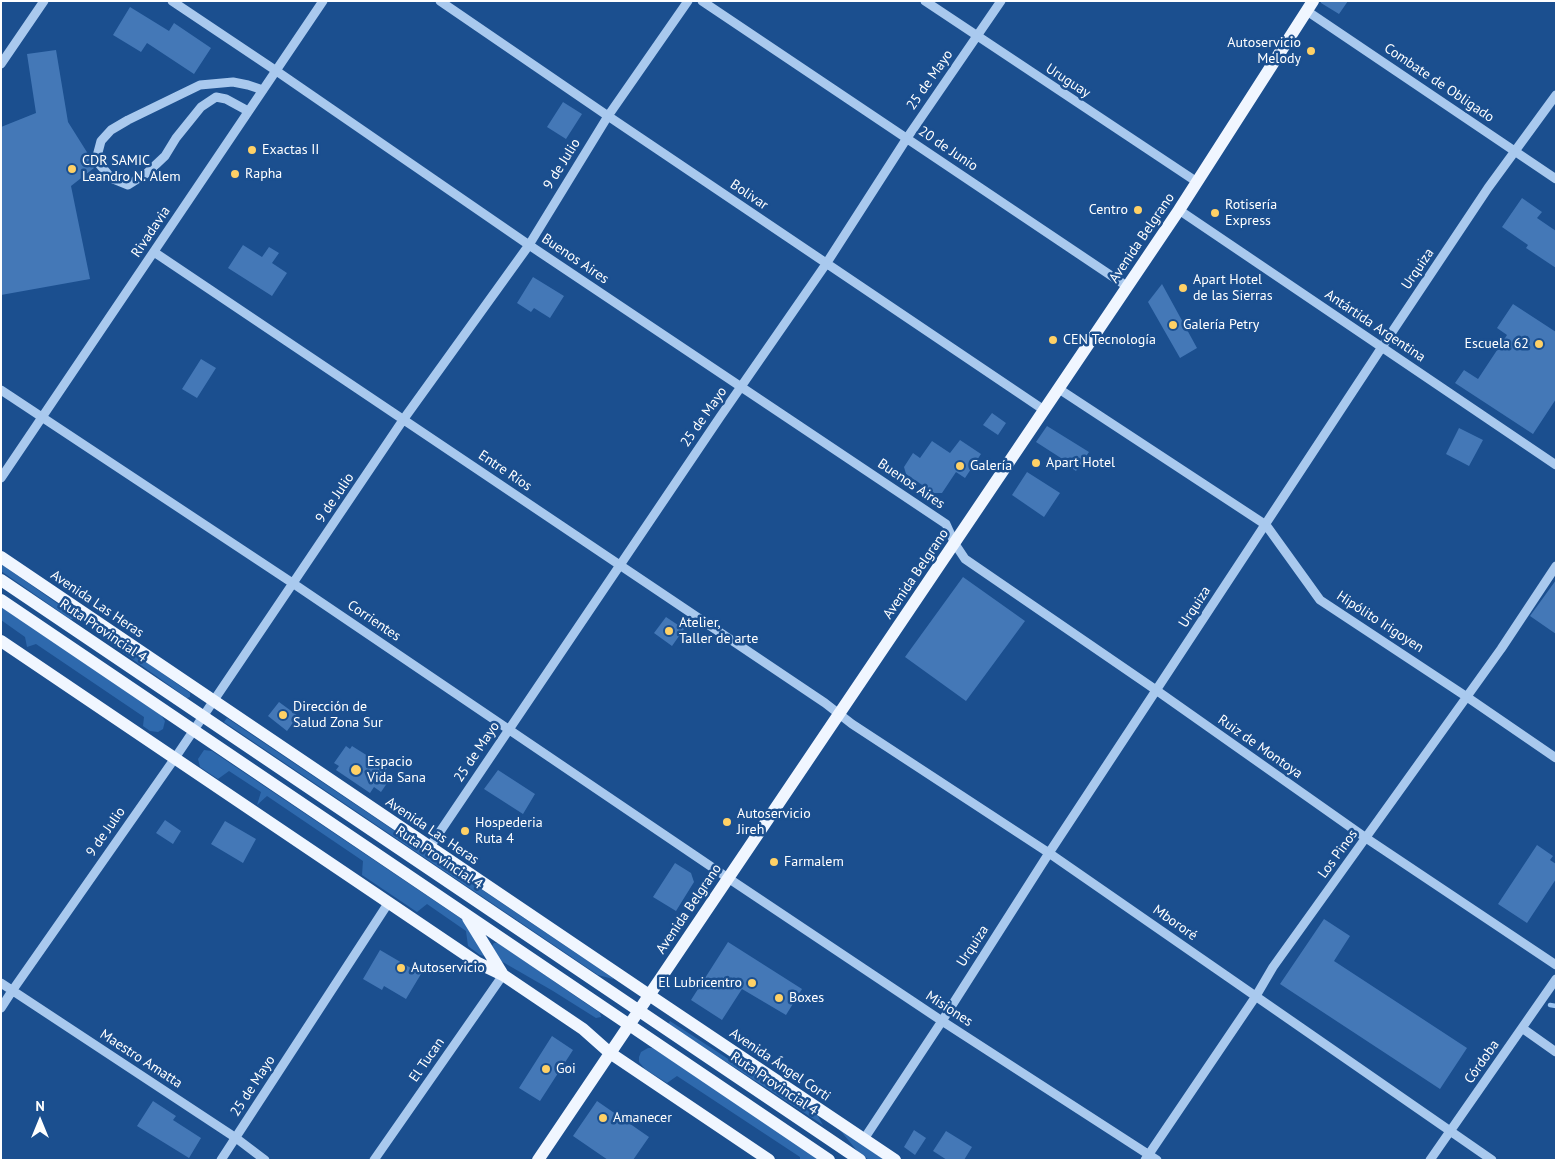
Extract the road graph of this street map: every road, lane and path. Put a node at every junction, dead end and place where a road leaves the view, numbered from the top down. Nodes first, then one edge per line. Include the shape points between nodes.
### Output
1 (44, 1) edge
2 (172, 1) edge
3 (323, 1) edge
4 (440, 1) edge
5 (688, 1) edge
6 (702, 1) edge
7 (925, 1) edge
8 (1001, 1) edge
9 (1310, 6) edge
10 (977, 37) junction
11 (1, 64) edge
12 (275, 70) junction
13 (263, 90) junction
14 (1556, 95) edge
15 (248, 111) junction
16 (608, 116) junction
17 (906, 138) junction
18 (1515, 152) junction
19 (1556, 179) edge
20 (1197, 182) junction
21 (1179, 210) junction
22 (528, 245) junction
23 (154, 252) junction
24 (826, 264) junction
25 (1128, 287) junction
26 (1382, 347) junction
27 (742, 386) junction
28 (1059, 389) junction
29 (1, 390) edge
30 (1044, 410) junction
31 (42, 417) junction
32 (403, 420) junction
33 (1556, 464) edge
34 (1, 478) edge
35 (1266, 525) junction
36 (955, 544) junction
37 (1, 557) edge
38 (621, 564) junction
39 (1556, 566) edge
40 (1, 580) edge
41 (294, 584) junction
42 (1, 600) edge
43 (76, 608) junction
44 (1, 641) edge
45 (102, 648) junction
46 (1156, 690) junction
47 (1467, 696) junction
48 (214, 701) junction
49 (838, 714) junction
50 (203, 717) junction
51 (194, 730) junction
52 (508, 730) junction
53 (175, 758) junction
54 (1556, 758) edge
55 (1366, 838) junction
56 (429, 848) junction
57 (1049, 853) junction
58 (728, 878) junction
59 (389, 902) junction
60 (465, 914) junction
61 (1556, 965) edge
62 (502, 975) junction
63 (1556, 979) edge
64 (1, 984) edge
65 (12, 991) junction
66 (648, 996) junction
67 (1256, 996) junction
68 (1, 1008) edge
69 (638, 1011) junction
70 (942, 1021) junction
71 (629, 1025) junction
72 (1522, 1028) junction
73 (1556, 1052) edge
74 (610, 1053) junction
75 (816, 1107) junction
76 (1450, 1131) junction
77 (236, 1138) junction
78 (864, 1139) junction
79 (856, 1157) edge
80 (1150, 1158) edge
81 (221, 1160) edge
82 (266, 1160) edge
83 (374, 1160) edge
84 (538, 1160) edge
85 (769, 1160) edge
86 (829, 1160) edge
87 (895, 1160) edge
88 (1430, 1160) edge
89 (1492, 1160) edge

1 - 11 street
2 - 12 street, Buenos Aires
3 - 12 street, Rivadavia
4 - 16 street, Bolivar
5 - 16 street, 9 de Julio
6 - 17 street, 20 de Junio
7 - 10 street, Uruguay
8 - 10 street, 25 de Mayo
9 - 18 street, Combate de Obligado
9 - 20 main road, Avenida Belgrano
10 - 17 street, 25 de Mayo
10 - 20 street, Uruguay
12 - 13 street, Rivadavia
12 - 22 street, Buenos Aires
13 - 15 street, Rivadavia
13 - 15 street via 233,82 200,85 111,130 102,141 96,160 111,178 128,185 166,156 201,107 216,97
14 - 18 street, Urquiza
15 - 23 street, Rivadavia
16 - 22 street, 9 de Julio
16 - 24 street, Bolivar
17 - 24 street, 25 de Mayo
17 - 25 street, 20 de Junio
18 - 19 street, Combate de Obligado
18 - 26 street, Urquiza
20 - 21 main road, Avenida Belgrano
21 - 25 main road, Avenida Belgrano
21 - 26 street, Antártida Argentina
22 - 27 street, Buenos Aires
22 - 32 street, 9 de Julio
23 - 31 street, Rivadavia
23 - 32 street, Entre Ríos
24 - 27 street, 25 de Mayo
24 - 30 street, Bolivar
25 - 28 main road, Avenida Belgrano
26 - 33 street, Antártida Argentina
26 - 35 street, Urquiza
27 - 36 street, Buenos Aires via 946,524
27 - 38 street, 25 de Mayo
28 - 30 main road, Avenida Belgrano
28 - 35 street, Hipólito Irigoyen
29 - 31 street, Corrientes
30 - 36 main road, Avenida Belgrano
31 - 34 street, Rivadavia
31 - 41 street, Corrientes
32 - 38 street, Entre Ríos
32 - 41 street, 9 de Julio
35 - 46 street, Urquiza
35 - 47 street, Hipólito Irigoyen via 1320,600
36 - 46 street, Ruiz de Montoya via 965,559
36 - 49 main road, Avenida Belgrano
37 - 43 main road, Avenida Las Heras
38 - 49 street, Entre Ríos
38 - 52 street, 25 de Mayo
39 - 47 street, Los Pinos
40 - 45 main road, Ruta Provincial 4
41 - 48 street, 9 de Julio
41 - 52 street, Corrientes
42 - 51 main road
43 - 45 main road
43 - 48 main road, Avenida Las Heras
44 - 53 main road
45 - 50 main road, Ruta Provincial 4
46 - 55 street, Ruiz de Montoya
46 - 57 street, Urquiza
47 - 54 street, Hipólito Irigoyen
47 - 55 street, Los Pinos
48 - 50 street, 9 de Julio
48 - 56 main road, Avenida Las Heras
49 - 57 street, Mbororé
49 - 58 main road, Avenida Belgrano
50 - 51 street, 9 de Julio
50 - 69 main road, Ruta Provincial 4
51 - 53 street, 9 de Julio
51 - 60 main road
52 - 56 street, 25 de Mayo
52 - 58 street, Corrientes
53 - 59 main road
53 - 65 street, 9 de Julio
55 - 61 street, Ruiz de Montoya
55 - 67 street, Los Pinos via 1273,967
56 - 66 main road, Avenida Las Heras
57 - 67 street, Mbororé
57 - 70 street, Urquiza
58 - 66 main road, Avenida Belgrano
58 - 70 street, Misiones
59 - 62 main road via 478,963
59 - 77 street, 25 de Mayo
60 - 62 main road
60 - 71 main road
62 - 74 main road via 592,1036
62 - 83 street, El Tucan
63 - 72 street, Córdoba
64 - 65 street, Maestro Amatta
65 - 68 street, 9 de Julio
65 - 77 street, Maestro Amatta
66 - 69 main road, Avenida Belgrano
66 - 75 main road, Avenida Ángel Corti
67 - 76 street, Mbororé
67 - 80 street, Los Pinos
69 - 71 main road, Avenida Belgrano
69 - 79 main road, Ruta Provincial 4
70 - 78 street, Urquiza
70 - 80 street, Misiones
71 - 74 main road, Avenida Belgrano
71 - 86 main road
72 - 73 street
72 - 76 street, Córdoba
74 - 84 main road, Avenida Belgrano
74 - 85 main road
75 - 78 main road, Avenida Ángel Corti
75 - 79 main road
76 - 88 street, Córdoba
76 - 89 street, Mbororé
77 - 81 street, 25 de Mayo
77 - 82 street, Maestro Amatta
78 - 87 main road, Avenida Ángel Corti

